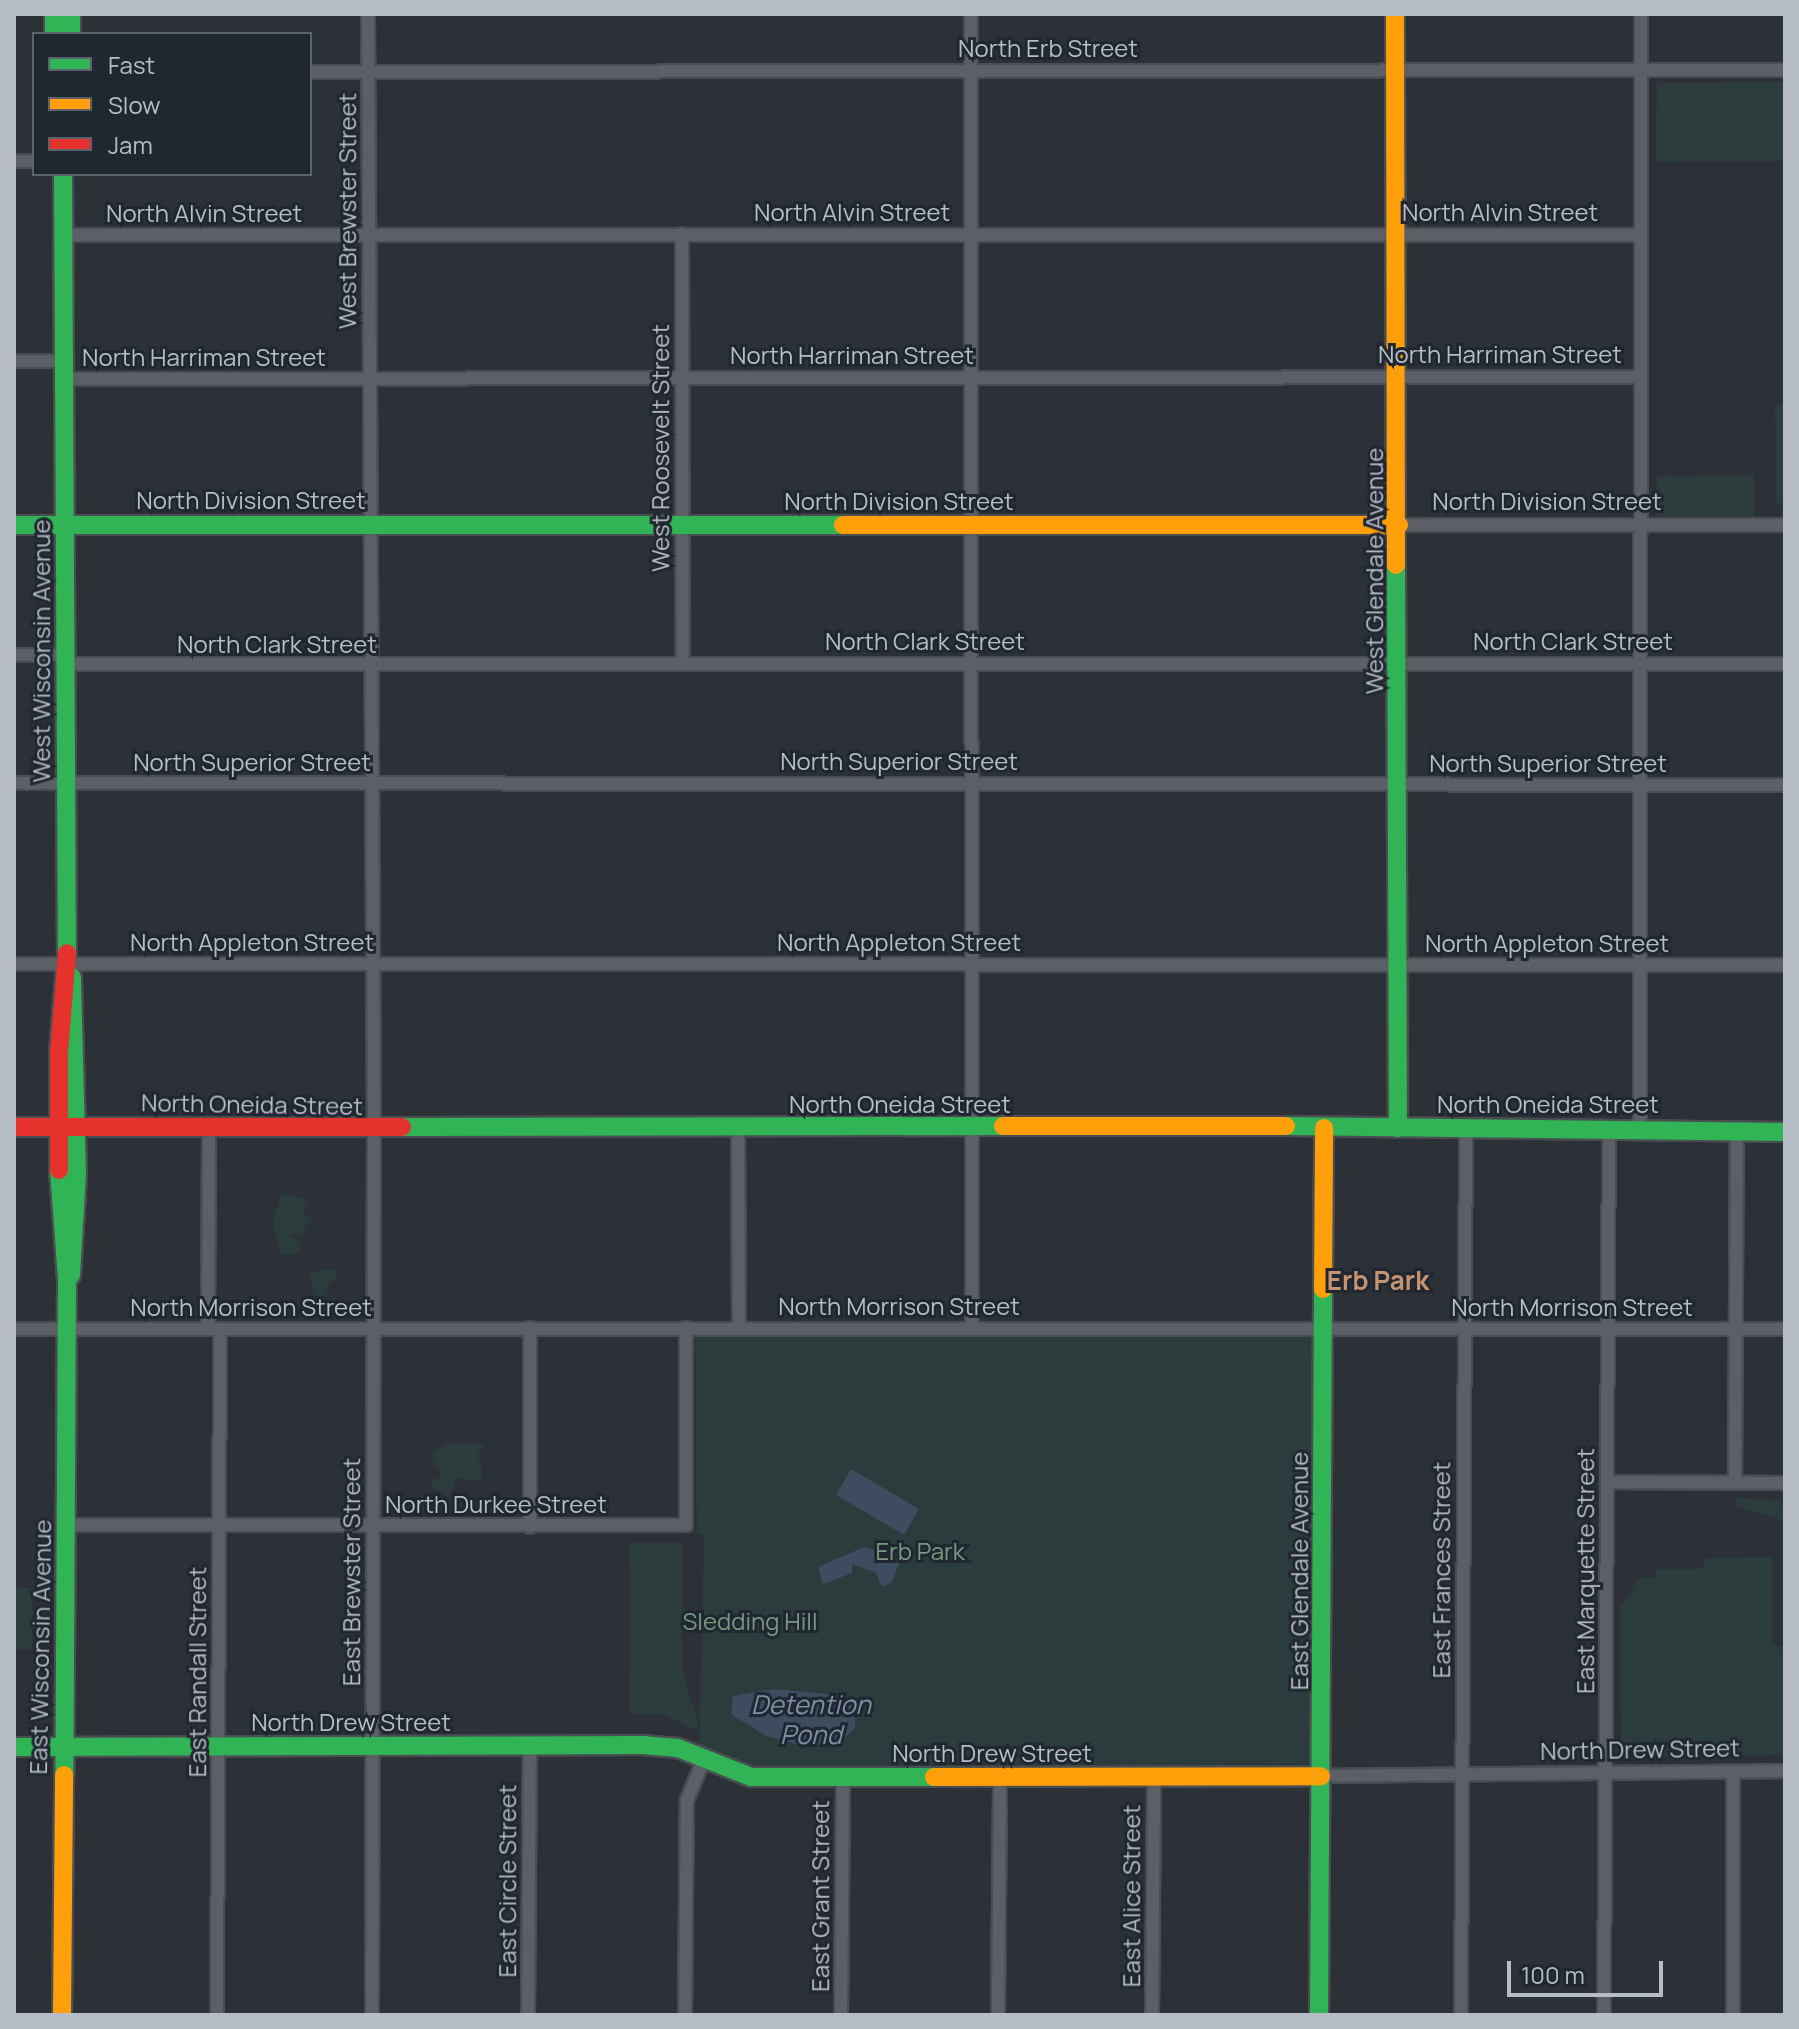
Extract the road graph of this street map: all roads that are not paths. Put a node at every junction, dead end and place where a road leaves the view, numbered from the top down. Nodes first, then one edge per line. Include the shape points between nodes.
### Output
1 (368, 14) edge
2 (971, 14) edge
3 (1395, 14) edge
4 (1641, 14) edge
5 (971, 70) junction
6 (1398, 70) junction
7 (1641, 70) junction
8 (1785, 70) edge
9 (312, 72) edge
10 (368, 72) junction
11 (63, 176) edge
12 (1399, 233) junction
13 (682, 234) junction
14 (971, 234) junction
15 (63, 235) junction
16 (1641, 235) junction
17 (368, 236) junction
18 (14, 361) edge
19 (64, 370) junction
20 (1399, 375) junction
21 (682, 376) junction
22 (1640, 377) junction
23 (972, 378) junction
24 (369, 379) junction
25 (370, 524) junction
26 (1640, 524) junction
27 (14, 525) edge
28 (65, 525) junction
29 (682, 525) junction
30 (972, 525) junction
31 (1399, 525) junction
32 (1785, 525) edge
33 (14, 655) edge
34 (65, 660) junction
35 (683, 662) junction
36 (973, 663) junction
37 (1397, 663) junction
38 (1640, 663) junction
39 (1785, 664) edge
40 (371, 666) junction
41 (14, 783) edge
42 (66, 783) junction
43 (973, 783) junction
44 (372, 784) junction
45 (1398, 784) junction
46 (1640, 785) junction
47 (1785, 785) edge
48 (67, 963) junction
49 (14, 964) edge
50 (373, 964) junction
51 (972, 964) junction
52 (1640, 964) junction
53 (1397, 965) junction
54 (1785, 965) edge
55 (68, 1126) junction
56 (1466, 1126) junction
57 (14, 1127) edge
58 (209, 1127) junction
59 (1609, 1127) junction
60 (1640, 1127) junction
61 (738, 1128) junction
62 (972, 1128) junction
63 (1324, 1128) junction
64 (1398, 1128) junction
65 (374, 1129) junction
66 (1737, 1130) junction
67 (1785, 1132) edge
68 (972, 1327) junction
69 (1324, 1327) junction
70 (530, 1328) junction
71 (686, 1328) junction
72 (739, 1328) junction
73 (1608, 1328) junction
74 (14, 1329) edge
75 (67, 1329) junction
76 (374, 1329) junction
77 (1464, 1329) junction
78 (1736, 1329) junction
79 (1785, 1329) edge
80 (214, 1330) junction
81 (1608, 1482) junction
82 (1735, 1483) junction
83 (1785, 1483) edge
84 (220, 1524) junction
85 (65, 1525) junction
86 (373, 1525) junction
87 (530, 1527) junction
88 (220, 1746) junction
89 (372, 1746) junction
90 (14, 1747) edge
91 (63, 1747) junction
92 (530, 1747) junction
93 (704, 1759) junction
94 (1785, 1771) edge
95 (1733, 1772) junction
96 (1606, 1774) junction
97 (1462, 1775) junction
98 (1321, 1776) junction
99 (843, 1777) junction
100 (1000, 1778) junction
101 (1154, 1778) junction
102 (62, 2015) edge
103 (217, 2015) edge
104 (372, 2015) edge
105 (528, 2015) edge
106 (685, 2015) edge
107 (841, 2015) edge
108 (998, 2015) edge
109 (1152, 2015) edge
110 (1319, 2015) edge
111 (1461, 2015) edge
112 (1604, 2015) edge
113 (1733, 2015) edge

1 - 10 street, West Brewster Street
2 - 5 street
3 - 6 street, West Glendale Avenue
4 - 7 street
5 - 6 street, North Erb Street
5 - 10 street, North Erb Street
5 - 14 street
6 - 7 street, North Erb Street
6 - 12 street, West Glendale Avenue
7 - 8 street, North Erb Street
7 - 16 street
9 - 10 street, North Erb Street
10 - 17 street, West Brewster Street
11 - 15 street, West Wisconsin Avenue
12 - 14 street, North Alvin Street
12 - 16 street, North Alvin Street
12 - 20 street, West Glendale Avenue
13 - 14 street, North Alvin Street
13 - 17 street, North Alvin Street
13 - 21 street, West Roosevelt Street
14 - 23 street
15 - 17 street, North Alvin Street
15 - 19 street, West Wisconsin Avenue
16 - 22 street
17 - 24 street, West Brewster Street
18 - 19 street, North Harriman Street
19 - 24 street, North Harriman Street
19 - 28 street, West Wisconsin Avenue
20 - 22 street, North Harriman Street
20 - 23 street, North Harriman Street
20 - 31 street, West Glendale Avenue
21 - 23 street, North Harriman Street
21 - 24 street, North Harriman Street
21 - 29 street, West Roosevelt Street
22 - 26 street
23 - 30 street
24 - 25 street, West Brewster Street
25 - 28 street, North Division Street
25 - 29 street, North Division Street
25 - 40 street, West Brewster Street
26 - 31 street, North Division Street
26 - 32 street, North Division Street
26 - 38 street
27 - 28 street, North Division Street
28 - 34 street, West Wisconsin Avenue
29 - 30 street, North Division Street
29 - 35 street, West Roosevelt Street
30 - 31 street, North Division Street
30 - 36 street
31 - 37 street, West Glendale Avenue
33 - 34 street, North Clark Street
34 - 40 street, North Clark Street
34 - 42 street, West Wisconsin Avenue
35 - 36 street, North Clark Street
35 - 40 street, North Clark Street
36 - 37 street, North Clark Street
36 - 43 street
37 - 38 street, North Clark Street
37 - 45 street, West Glendale Avenue
38 - 39 street, North Clark Street
38 - 46 street
40 - 44 street, West Brewster Street
41 - 42 street, North Superior Street
42 - 44 street, North Superior Street
42 - 48 street, West Wisconsin Avenue
43 - 44 street, North Superior Street
43 - 45 street, North Superior Street
43 - 51 street
44 - 50 street, West Brewster Street
45 - 46 street, North Superior Street
45 - 53 street, West Glendale Avenue
46 - 47 street, North Superior Street
46 - 52 street
48 - 49 street, North Appleton Street
48 - 50 street, North Appleton Street
48 - 55 street, West Wisconsin Avenue
50 - 51 street, North Appleton Street
50 - 65 street, West Brewster Street
51 - 53 street, North Appleton Street
51 - 62 street
52 - 53 street, North Appleton Street
52 - 54 street, North Appleton Street
52 - 60 street
53 - 64 street, West Glendale Avenue
55 - 57 street, North Oneida Street
55 - 58 street, North Oneida Street
55 - 75 street, East Wisconsin Avenue via 62,1274 67,1280
56 - 59 street, North Oneida Street
56 - 64 street, North Oneida Street
56 - 77 street, East Frances Street
58 - 65 street, North Oneida Street
58 - 80 street, East Randall Street
59 - 60 street, North Oneida Street
59 - 73 street, East Marquette Street
60 - 66 street, North Oneida Street
61 - 62 street, North Oneida Street
61 - 65 street, North Oneida Street
61 - 72 street
62 - 63 street, North Oneida Street
62 - 68 street
63 - 64 street, North Oneida Street
63 - 69 street, East Glendale Avenue
65 - 76 street, East Brewster Street
66 - 67 street, North Oneida Street
66 - 78 street
68 - 69 street, North Morrison Street
68 - 72 street, North Morrison Street
69 - 77 street, North Morrison Street
69 - 98 street, East Glendale Avenue
70 - 71 street, North Morrison Street
70 - 76 street, North Morrison Street
70 - 87 street
71 - 72 street, North Morrison Street
71 - 87 street, North Durkee Street via 686,1525
73 - 77 street, North Morrison Street
73 - 78 street, North Morrison Street
73 - 81 street, East Marquette Street
74 - 75 street, North Morrison Street
75 - 80 street, North Morrison Street
75 - 85 street, East Wisconsin Avenue
76 - 80 street, North Morrison Street
76 - 86 street, East Brewster Street
77 - 97 street, East Frances Street
78 - 79 street, North Morrison Street
78 - 82 street
80 - 84 street, East Randall Street
81 - 82 street
81 - 96 street, East Marquette Street
82 - 83 street
84 - 85 street, North Durkee Street
84 - 86 street, North Durkee Street
84 - 88 street, East Randall Street
85 - 91 street, East Wisconsin Avenue
86 - 87 street, North Durkee Street
86 - 89 street, East Brewster Street
88 - 89 street, North Drew Street
88 - 91 street, North Drew Street
88 - 103 street, East Randall Street
89 - 92 street, North Drew Street
89 - 104 street, East Brewster Street
90 - 91 street, North Drew Street
91 - 102 street, East Wisconsin Avenue
92 - 93 street, North Drew Street via 666,1746
92 - 105 street, East Circle Street
93 - 99 street, North Drew Street via 751,1777
93 - 106 street via 687,1800
94 - 95 street, North Drew Street
95 - 96 street, North Drew Street
95 - 113 street
96 - 97 street, North Drew Street
96 - 112 street, East Marquette Street
97 - 98 street, North Drew Street
97 - 111 street, East Frances Street
98 - 101 street, North Drew Street
98 - 110 street, East Glendale Avenue
99 - 100 street, North Drew Street
99 - 107 street, East Grant Street
100 - 101 street, North Drew Street
100 - 108 street
101 - 109 street, East Alice Street

